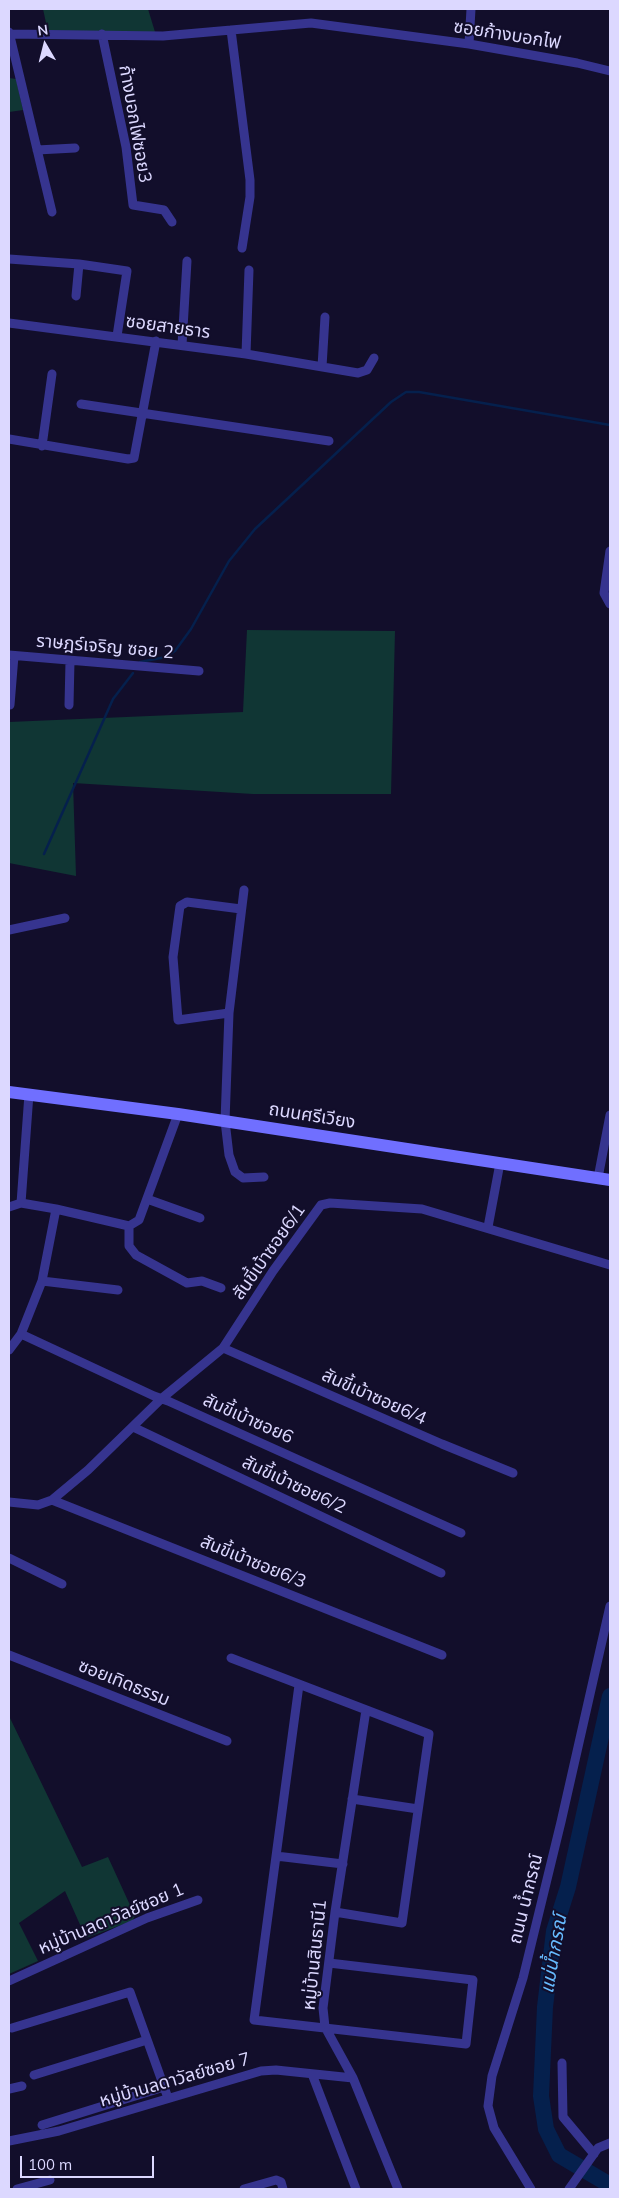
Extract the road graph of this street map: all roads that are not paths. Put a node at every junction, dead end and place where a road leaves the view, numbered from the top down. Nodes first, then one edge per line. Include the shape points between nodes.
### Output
1 (471, 9) edge
2 (231, 30) junction
3 (9, 34) edge
4 (102, 34) junction
5 (469, 44) junction
6 (610, 71) edge
7 (75, 148) dead end
8 (37, 150) junction
9 (52, 212) dead end
10 (172, 222) dead end
11 (242, 248) dead end
12 (9, 259) edge
13 (187, 261) dead end
14 (79, 264) junction
15 (249, 270) dead end
16 (76, 296) dead end
17 (325, 317) dead end
18 (9, 323) edge
19 (116, 336) junction
20 (156, 341) junction
21 (182, 345) junction
22 (246, 354) junction
23 (374, 358) dead end
24 (322, 367) junction
25 (52, 374) dead end
26 (81, 404) dead end
27 (143, 413) junction
28 (9, 439) edge
29 (329, 441) dead end
30 (42, 446) junction
31 (610, 551) edge
32 (610, 604) edge
33 (11, 656) edge
34 (70, 661) junction
35 (199, 671) dead end
36 (10, 705) edge
37 (68, 706) dead end
38 (244, 890) dead end
39 (241, 908) junction
40 (65, 918) dead end
41 (9, 930) edge
42 (229, 1013) junction
43 (9, 1092) edge
44 (29, 1094) junction
45 (178, 1114) junction
46 (610, 1115) edge
47 (225, 1121) junction
48 (500, 1163) junction
49 (264, 1177) dead end
50 (604, 1179) edge
51 (146, 1199) junction
52 (21, 1204) junction
53 (9, 1207) edge
54 (56, 1209) junction
55 (200, 1218) dead end
56 (129, 1226) junction
57 (488, 1227) junction
58 (610, 1265) edge
59 (42, 1281) junction
60 (221, 1288) dead end
61 (118, 1290) dead end
62 (15, 1337) edge
63 (223, 1348) junction
64 (9, 1350) edge
65 (161, 1399) junction
66 (133, 1427) junction
67 (513, 1473) dead end
68 (52, 1500) junction
69 (9, 1502) edge
70 (461, 1534) dead end
71 (9, 1558) edge
72 (441, 1573) dead end
73 (62, 1584) dead end
74 (610, 1606) edge
75 (9, 1655) edge
76 (442, 1655) dead end
77 (231, 1658) dead end
78 (299, 1685) junction
79 (366, 1710) junction
80 (227, 1741) dead end
81 (352, 1798) junction
82 (418, 1809) junction
83 (276, 1856) junction
84 (343, 1864) junction
85 (198, 1900) dead end
86 (335, 1912) junction
87 (329, 1962) junction
88 (9, 1981) edge
89 (326, 2027) junction
90 (12, 2028) dead end
91 (147, 2040) junction
92 (562, 2063) dead end
93 (312, 2074) junction
94 (34, 2075) dead end
95 (353, 2078) junction
96 (22, 2086) dead end
97 (164, 2087) junction
98 (9, 2089) edge
99 (168, 2098) junction
100 (42, 2125) dead end
101 (9, 2141) edge
102 (610, 2143) edge
103 (592, 2157) junction
104 (50, 2180) dead end
105 (282, 2187) edge
106 (17, 2189) edge
107 (244, 2189) edge
108 (356, 2189) edge
109 (398, 2189) edge
110 (531, 2189) edge
111 (569, 2189) edge

1 - 5 street
2 - 4 street, ซอยก้างบอกไฟ via 163,36
2 - 5 street, ซอยก้างบอกไฟ via 311,22
2 - 11 street via 249,165 250,197
3 - 4 street, ซอยก้างบอกไฟ
3 - 8 street
4 - 10 street, ก้างบอกไฟซอย3 via 126,147 133,204 164,210
5 - 6 street, ซอยก้างบอกไฟ via 577,62
7 - 8 street
8 - 9 street
12 - 14 street
13 - 21 street
14 - 16 street
14 - 19 street via 127,271
15 - 22 street
17 - 24 street
18 - 19 street, ซอยสายธาร
19 - 20 street, ซอยสายธาร
20 - 21 street, ซอยสายธาร
20 - 27 street
21 - 22 street, ซอยสายธาร
22 - 24 street, ซอยสายธาร
23 - 24 street, ซอยสายธาร via 367,370 358,373
25 - 30 street
26 - 27 street
27 - 29 street
27 - 30 street via 134,458
28 - 30 street
31 - 32 street via 604,593
33 - 34 street, ราษฎร์เจริญ ซอย 2
33 - 36 street
34 - 35 street, ราษฎร์เจริญ ซอย 2
34 - 37 street
38 - 39 street
39 - 42 street
39 - 42 street via 187,902 180,906 173,957 178,1020
40 - 41 street
42 - 47 street
43 - 44 main road, ถนนศรีเวียง
44 - 45 main road, ถนนศรีเวียง
44 - 52 street
45 - 47 main road, ถนนศรีเวียง
45 - 51 street
46 - 50 street
47 - 48 main road, ถนนศรีเวียง
47 - 49 street via 229,1155 235,1172 243,1178
48 - 50 main road, ถนนศรีเวียง
48 - 57 street
51 - 55 street
51 - 56 street via 139,1220
52 - 53 street
52 - 54 street
54 - 56 street
54 - 59 street
56 - 60 street via 128,1246 136,1255 187,1283 202,1281
57 - 58 street, สันขี้เบ้าซอย6/1
57 - 63 street, สันขี้เบ้าซอย6/1 via 422,1208 330,1203 321,1206 273,1271
59 - 61 street
59 - 62 street
62 - 64 street
62 - 65 street, สันขี้เบ้าซอย6
63 - 65 street, สันขี้เบ้าซอย6/1
63 - 67 street, สันขี้เบ้าซอย6/4
65 - 66 street, สันขี้เบ้าซอย6/1
65 - 70 street, สันขี้เบ้าซอย6
66 - 68 street, สันขี้เบ้าซอย6/1
66 - 72 street, สันขี้เบ้าซอย6/2
68 - 69 street via 38,1505
68 - 76 street, สันขี้เบ้าซอย6/3
71 - 73 street
74 - 110 street, ถนน น้ำกรณ์ via 523,1978 488,2106 494,2128
75 - 80 street, ซอยเทิดธรรม
77 - 78 street
78 - 79 street
78 - 83 street
79 - 81 street, หมู่บ้านสินธานี1
79 - 82 street via 429,1734
81 - 82 street
81 - 84 street, หมู่บ้านสินธานี1
82 - 86 street via 402,1923
83 - 84 street
83 - 89 street via 254,2020
84 - 86 street, หมู่บ้านสินธานี1
85 - 88 street, หมู่บ้านลดาวัลย์ซอย 1 via 147,1918
86 - 87 street, หมู่บ้านสินธานี1
87 - 89 street, หมู่บ้านสินธานี1 via 323,2008
87 - 89 street via 474,1980 466,2044
89 - 95 street, หมู่บ้านสินธานี1
90 - 91 street via 130,1992
91 - 94 street
91 - 97 street
92 - 103 street via 563,2117
93 - 95 street, หมู่บ้านลดาวัลย์ซอย 7
93 - 99 street, หมู่บ้านลดาวัลย์ซอย 7 via 269,2070
93 - 108 street
95 - 109 street, หมู่บ้านสินธานี1
96 - 98 street
97 - 99 street
97 - 100 street
99 - 101 street, หมู่บ้านลดาวัลย์ซอย 7 via 59,2131
102 - 103 street via 598,2148
103 - 111 street
104 - 106 street
105 - 107 street via 276,2180

